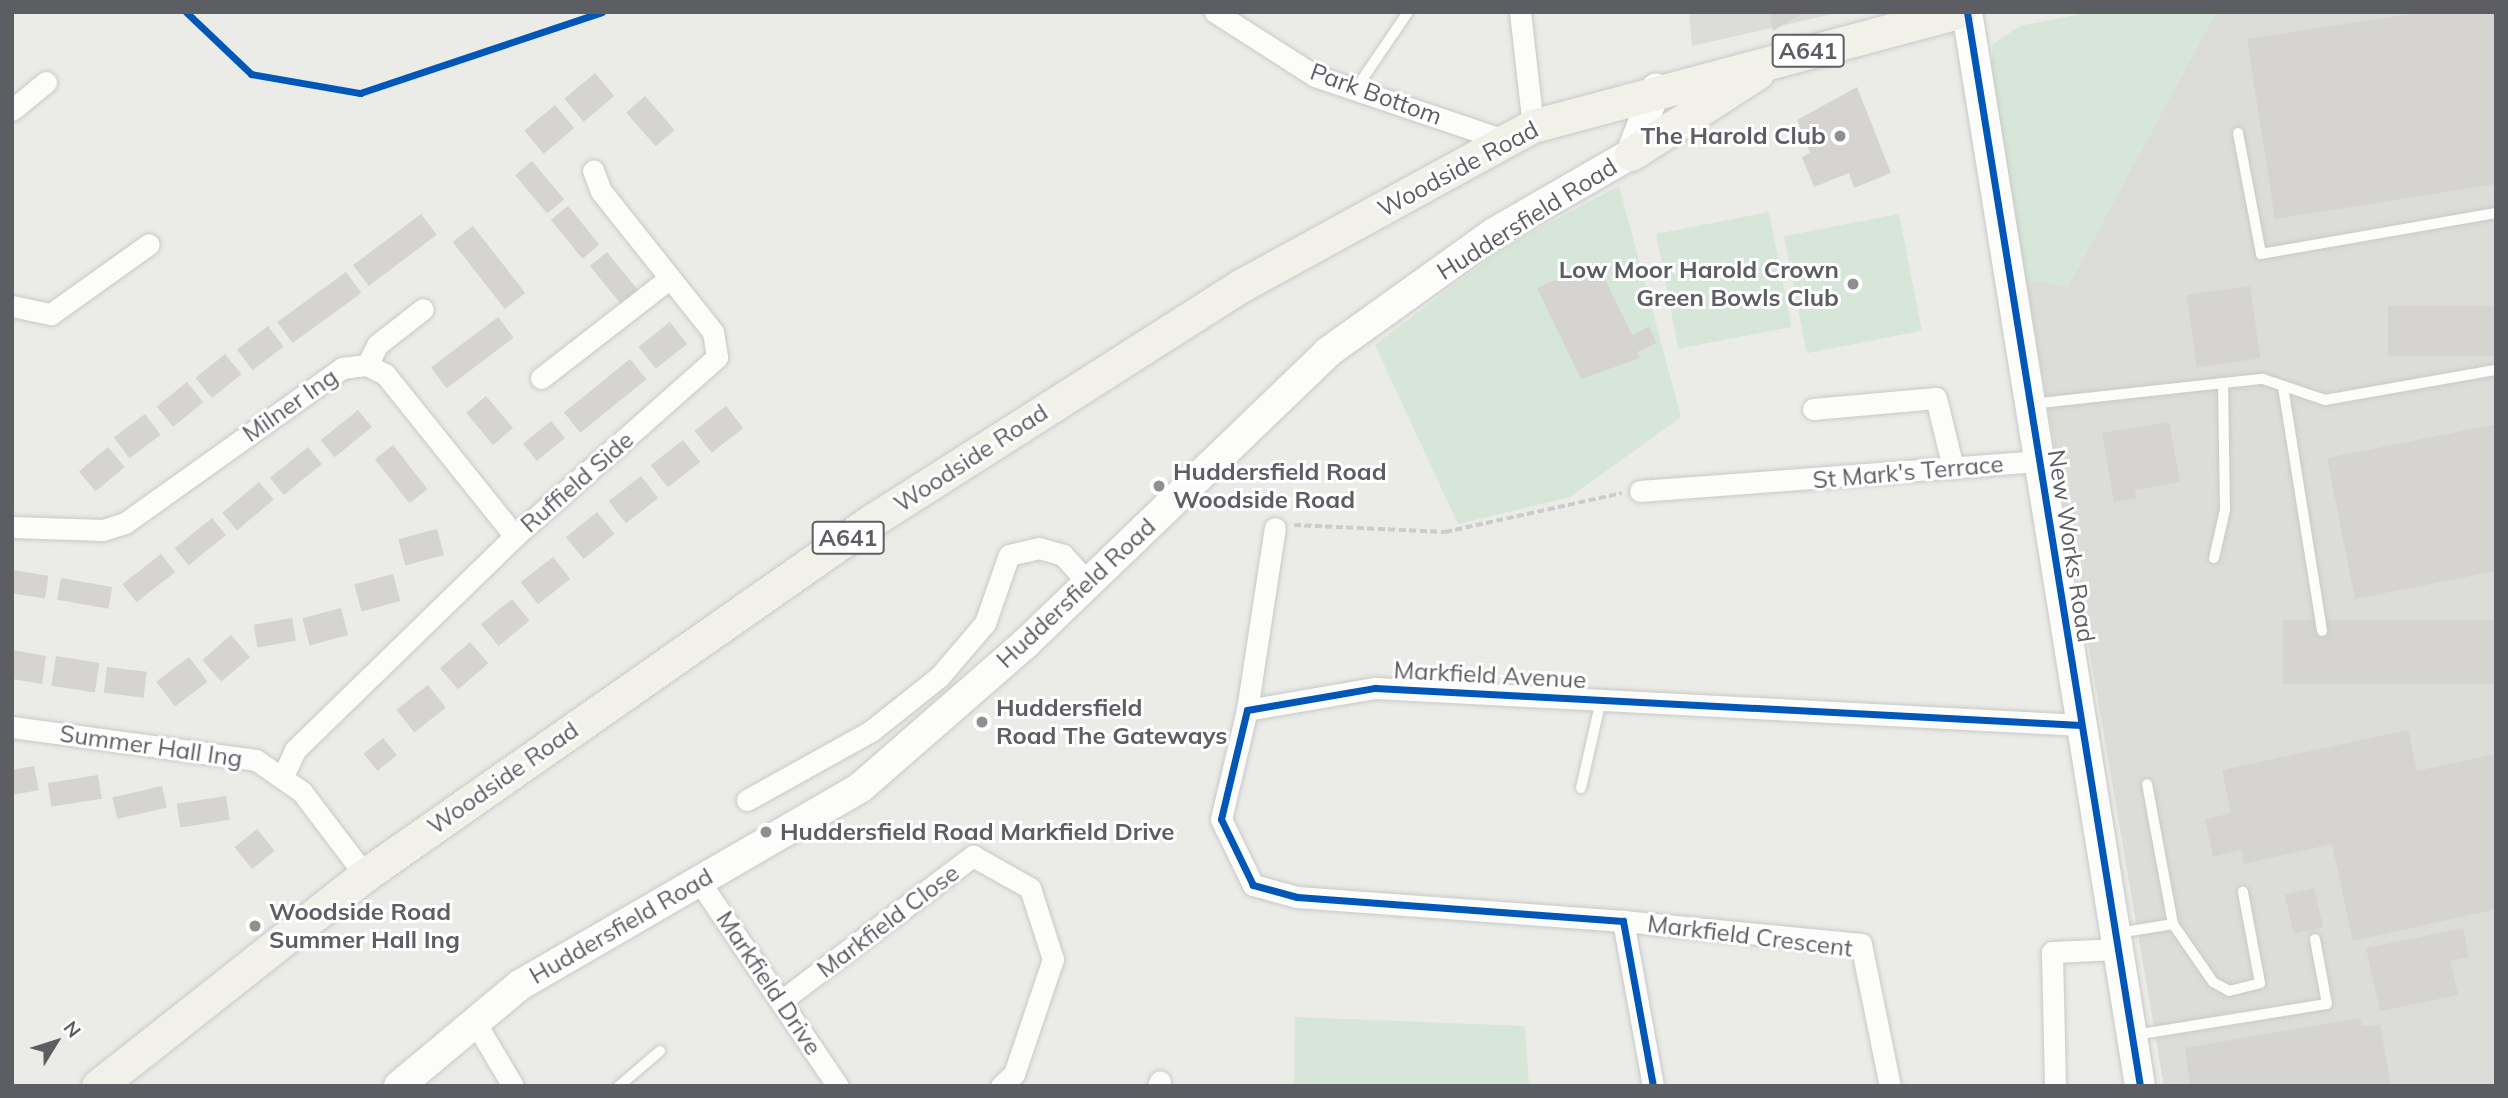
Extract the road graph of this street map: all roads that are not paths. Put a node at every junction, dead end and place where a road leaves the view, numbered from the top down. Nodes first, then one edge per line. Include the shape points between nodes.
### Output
1 (1215, 12) edge
2 (1408, 12) edge
3 (1520, 12) edge
4 (1959, 12) edge
5 (1967, 12) edge
6 (1783, 57) junction
7 (46, 82) dead end
8 (1356, 89) junction
9 (1656, 89) junction
10 (12, 110) edge
11 (1520, 133) junction
12 (2238, 133) dead end
13 (1631, 154) junction
14 (593, 170) dead end
15 (2496, 213) edge
16 (149, 244) dead end
17 (670, 278) junction
18 (12, 306) edge
19 (423, 309) dead end
20 (367, 365) junction
21 (2496, 370) edge
22 (541, 378) dead end
23 (2223, 383) junction
24 (2283, 387) junction
25 (2028, 404) junction
26 (1813, 409) dead end
27 (2037, 461) junction
28 (1953, 468) junction
29 (1640, 491) road end
30 (12, 527) edge
31 (1275, 528) road end
32 (515, 536) junction
33 (2214, 558) dead end
34 (1088, 583) junction
35 (2322, 631) dead end
36 (1601, 700) junction
37 (1247, 710) junction
38 (2081, 726) junction
39 (12, 727) edge
40 (283, 776) junction
41 (2147, 784) dead end
42 (1581, 788) dead end
43 (747, 800) dead end
44 (365, 875) junction
45 (699, 881) junction
46 (2243, 892) dead end
47 (1623, 921) junction
48 (2173, 924) junction
49 (2315, 939) dead end
50 (2117, 941) junction
51 (781, 1001) junction
52 (475, 1022) junction
53 (2132, 1035) junction
54 (660, 1051) dead end
55 (99, 1086) edge
56 (399, 1086) edge
57 (513, 1086) edge
58 (619, 1086) edge
59 (838, 1086) edge
60 (1001, 1086) edge
61 (1653, 1086) edge
62 (1891, 1086) edge
63 (2055, 1086) edge
64 (2140, 1086) edge

1 - 8 street, Park Bottom via 1315,76
2 - 8 lane
3 - 11 street
4 - 6 main road, A641
5 - 25 main road, New Works Road
6 - 9 main road, A641
6 - 13 main road
7 - 10 street
8 - 11 street, Park Bottom
9 - 11 main road, Woodside Road / A641
9 - 13 main road, Huddersfield Road
11 - 44 main road, Woodside Road / A641 via 1242,285 873,520
12 - 15 lane via 2261,254
13 - 34 main road, Huddersfield Road via 1494,233 1328,352
14 - 17 street, Ruffield Side via 601,191
16 - 18 street via 51,314
17 - 22 street
17 - 32 street, Ruffield Side via 713,332 716,357
19 - 20 street via 377,345
20 - 30 street, Milner Ing via 342,368 125,523 103,530
20 - 32 street, Milner Ing via 386,374
21 - 24 lane via 2325,400
23 - 24 lane via 2263,379
23 - 25 lane
23 - 33 lane via 2225,510
24 - 35 lane
25 - 27 main road, New Works Road
26 - 28 street via 1936,398
27 - 28 street, St Mark's Terrace
27 - 38 main road, New Works Road
28 - 29 street, St Mark's Terrace
31 - 37 street
32 - 40 street, Ruffield Side via 295,750
34 - 43 street via 1063,555 1039,548 1009,555 985,623 939,677 871,731
34 - 45 main road, Huddersfield Road via 862,786
36 - 37 street, Markfield Avenue via 1375,688
36 - 38 street, Markfield Avenue
36 - 42 lane
37 - 47 street via 1221,818 1253,885 1297,897
38 - 50 main road, New Works Road
39 - 40 street, Summer Hall Ing via 242,755
40 - 44 street, Summer Hall Ing via 319,810
41 - 48 lane
44 - 55 main road, Woodside Road / A641
45 - 51 street, Markfield Drive
45 - 52 main road, Huddersfield Road via 520,985
46 - 48 lane via 2260,983 2229,991 2213,982
47 - 61 street
47 - 62 street, Markfield Crescent via 1861,944
48 - 50 lane
49 - 53 lane via 2326,1004
50 - 53 main road, New Works Road
50 - 63 street via 2052,952
51 - 59 street, Markfield Drive
51 - 60 street, Markfield Close via 973,856 1030,888 1053,958 1014,1074
52 - 56 main road, Huddersfield Road
52 - 57 street
53 - 64 main road, New Works Road
54 - 58 lane

